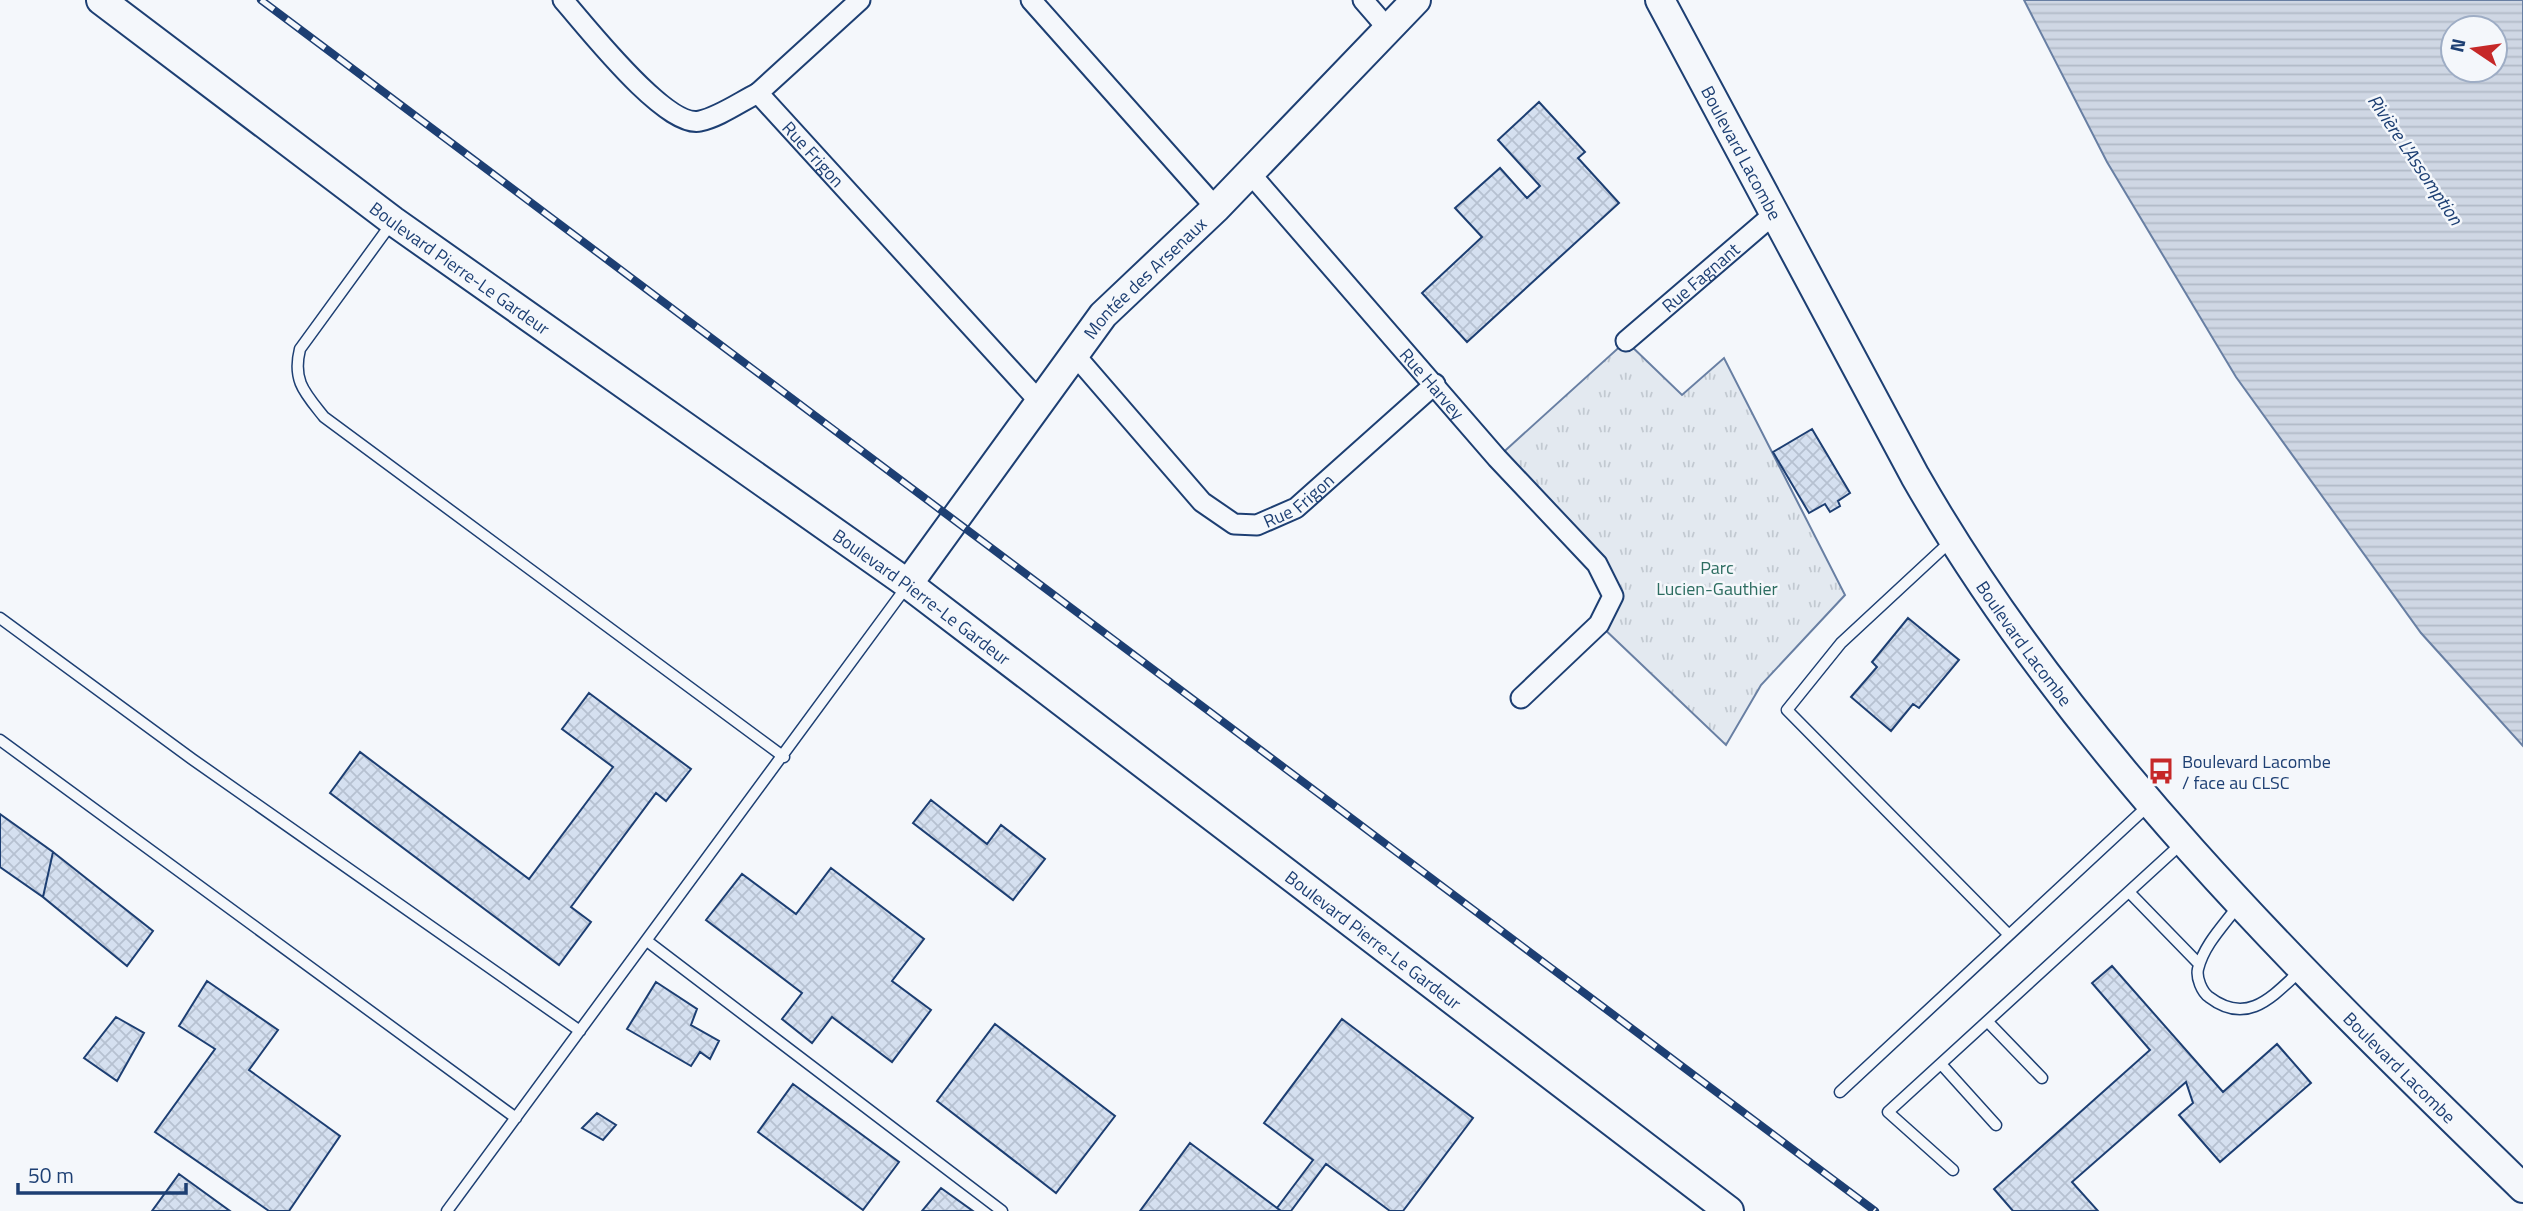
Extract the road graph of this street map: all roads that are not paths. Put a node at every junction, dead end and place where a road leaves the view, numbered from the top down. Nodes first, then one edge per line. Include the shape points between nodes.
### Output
1 (101, 0) edge
2 (563, 0) edge
3 (860, 0) edge
4 (1031, 0) edge
5 (1363, 0) edge
6 (1416, 0) edge
7 (1660, 0) edge
8 (1389, 30) junction
9 (758, 93) junction
10 (1249, 172) junction
11 (1216, 208) junction
12 (1774, 215) junction
13 (393, 221) junction
14 (1626, 341) dead end
15 (1074, 354) junction
16 (1435, 384) junction
17 (1039, 401) junction
18 (1953, 539) junction
19 (908, 584) junction
20 (0, 618) edge
21 (1521, 698) dead end
22 (0, 740) edge
23 (784, 757) junction
24 (2150, 803) junction
25 (2184, 842) junction
26 (2129, 892) junction
27 (2240, 903) junction
28 (2009, 935) junction
29 (647, 941) junction
30 (2199, 964) junction
31 (2301, 970) junction
32 (1987, 1021) junction
33 (580, 1031) junction
34 (1941, 1064) junction
35 (2042, 1078) dead end
36 (1840, 1092) dead end
37 (516, 1118) junction
38 (1996, 1125) dead end
39 (1954, 1171) dead end
40 (2523, 1188) edge
41 (447, 1211) edge
42 (1002, 1211) edge
43 (1729, 1211) edge

1 - 13 street, Boulevard Pierre-Le Gardeur
2 - 9 street via 646,93 679,119 699,121
3 - 9 street
4 - 11 street
5 - 8 street
6 - 8 street, Montée des Arsenaux
7 - 12 street, Boulevard Lacombe
8 - 10 street, Montée des Arsenaux
9 - 17 street, Rue Frigon
10 - 11 street, Montée des Arsenaux
10 - 16 street, Rue Harvey
11 - 15 street, Montée des Arsenaux via 1103,315
12 - 14 street, Rue Fagnant
12 - 18 street, Boulevard Lacombe
13 - 19 street, Boulevard Pierre-Le Gardeur
13 - 23 lane via 300,349 295,368 303,391 324,417
15 - 16 street, Rue Frigon via 1202,502 1234,524 1257,525 1296,508
15 - 17 street, Montée des Arsenaux
16 - 21 street, Rue Harvey via 1597,564 1613,596 1599,624
17 - 19 street, Montée des Arsenaux
18 - 24 street, Boulevard Lacombe via 2025,646
18 - 28 lane via 1840,643 1787,710
19 - 23 lane
19 - 43 street, Boulevard Pierre-Le Gardeur
20 - 33 lane
22 - 37 lane
23 - 29 lane
24 - 25 street, Boulevard Lacombe
24 - 28 lane
25 - 26 lane
25 - 27 street, Boulevard Lacombe
26 - 30 lane
26 - 32 lane
27 - 30 lane via 2203,951
27 - 31 street, Boulevard Lacombe
28 - 36 lane
29 - 33 lane
29 - 42 lane
30 - 31 lane via 2196,973 2204,994 2224,1009 2267,1002
31 - 40 street, Boulevard Lacombe
32 - 34 lane
32 - 35 lane
33 - 37 lane
34 - 38 lane
34 - 39 lane via 1888,1112
37 - 41 lane

